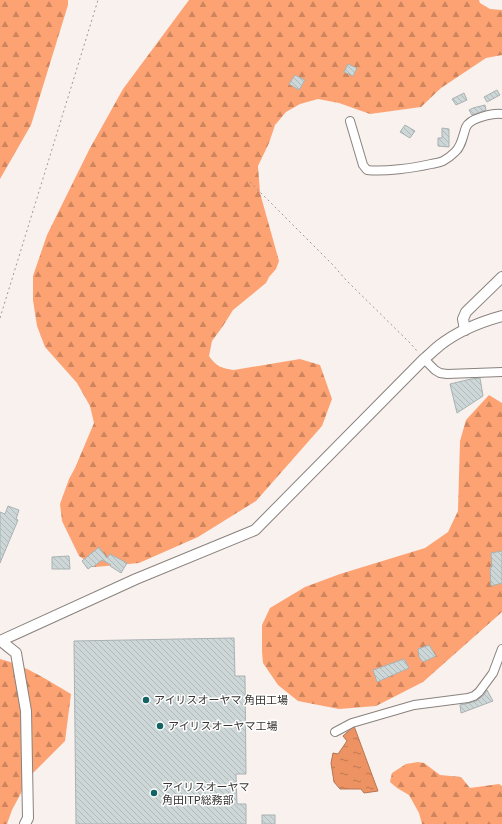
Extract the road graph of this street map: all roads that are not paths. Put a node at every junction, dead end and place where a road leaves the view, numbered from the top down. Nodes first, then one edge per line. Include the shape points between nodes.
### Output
1 (502, 114) edge
2 (350, 121) dead end
3 (502, 277) edge
4 (502, 316) edge
5 (465, 330) junction
6 (424, 359) junction
7 (502, 372) edge
8 (1, 641) edge
9 (502, 649) edge
10 (335, 732) dead end
11 (25, 824) edge

1 - 2 street via 480,117 467,125 456,151 443,161 374,171 367,170 363,165
3 - 5 street via 466,312 463,319
4 - 5 street
5 - 6 street via 441,344
6 - 7 street via 440,373
6 - 8 street via 255,530 136,579
8 - 11 street via 16,653 26,711 28,818
9 - 10 street via 493,673 474,696 414,705 352,723

